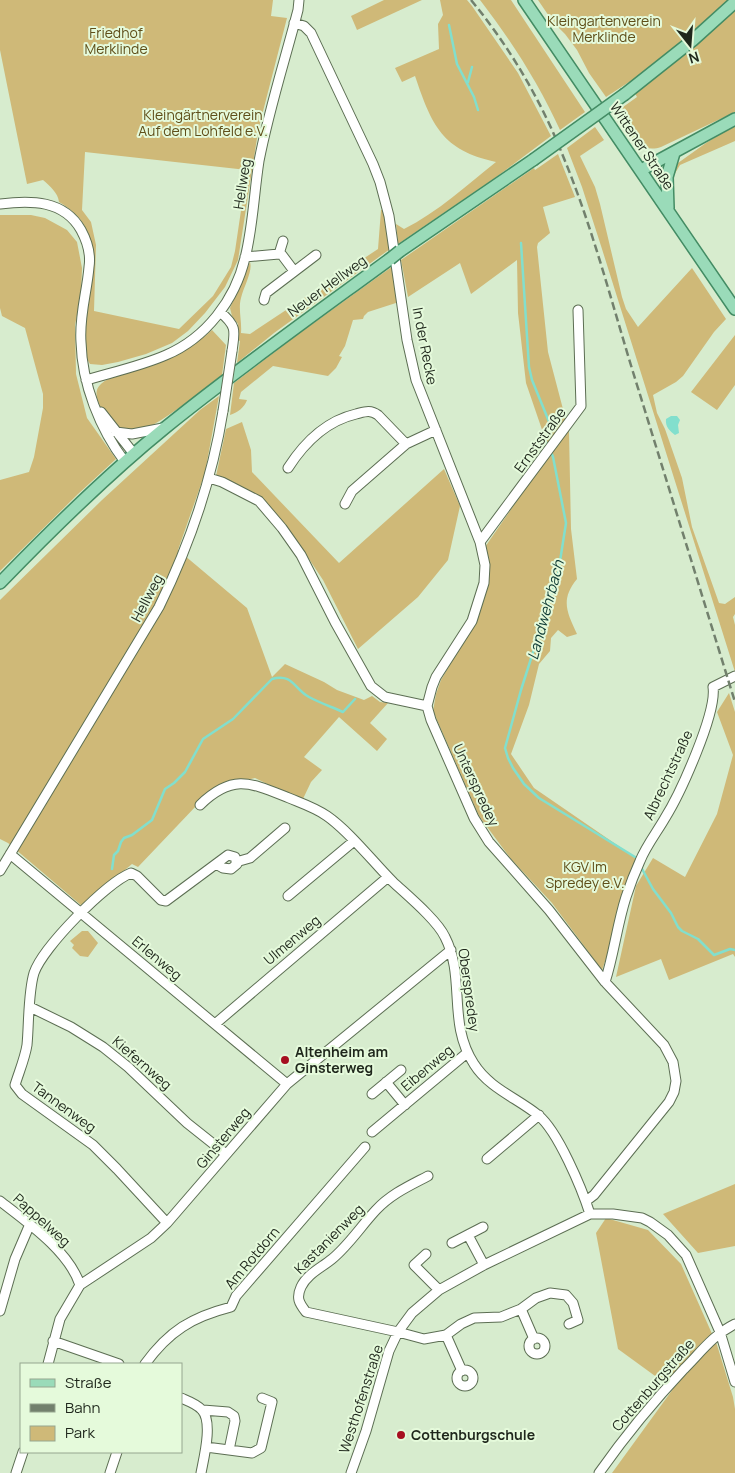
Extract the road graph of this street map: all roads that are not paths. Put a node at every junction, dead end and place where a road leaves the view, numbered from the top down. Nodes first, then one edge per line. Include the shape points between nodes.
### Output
1 (299, 0) edge
2 (524, 0) edge
3 (735, 2) edge
4 (735, 12) edge
5 (294, 23) junction
6 (693, 40) junction
7 (735, 119) edge
8 (674, 153) junction
9 (641, 170) junction
10 (0, 204) edge
11 (668, 210) junction
12 (283, 241) dead end
13 (279, 254) junction
14 (316, 255) dead end
15 (245, 257) junction
16 (294, 271) junction
17 (264, 300) dead end
18 (735, 309) edge
19 (578, 310) dead end
20 (220, 312) junction
21 (86, 380) junction
22 (94, 402) junction
23 (166, 427) junction
24 (436, 430) junction
25 (116, 432) junction
26 (406, 444) junction
27 (134, 454) junction
28 (125, 462) junction
29 (288, 468) dead end
30 (209, 478) junction
31 (345, 504) dead end
32 (480, 542) junction
33 (0, 583) edge
34 (735, 676) edge
35 (427, 706) junction
36 (200, 805) dead end
37 (285, 828) dead end
38 (354, 842) junction
39 (10, 854) junction
40 (0, 871) edge
41 (388, 876) junction
42 (288, 896) dead end
43 (80, 913) junction
44 (451, 950) junction
45 (604, 982) junction
46 (30, 1007) junction
47 (215, 1024) junction
48 (467, 1053) junction
49 (401, 1070) dead end
50 (386, 1082) junction
51 (287, 1084) junction
52 (372, 1094) dead end
53 (405, 1105) junction
54 (539, 1115) junction
55 (372, 1132) dead end
56 (366, 1147) dead end
57 (226, 1154) junction
58 (487, 1158) dead end
59 (428, 1176) dead end
60 (586, 1200) junction
61 (0, 1201) edge
62 (590, 1214) junction
63 (167, 1223) junction
64 (30, 1224) junction
65 (483, 1227) dead end
66 (468, 1235) junction
67 (452, 1243) dead end
68 (426, 1254) dead end
69 (484, 1265) junction
70 (80, 1285) junction
71 (439, 1290) junction
72 (521, 1309) junction
73 (0, 1311) edge
74 (569, 1324) dead end
75 (735, 1324) edge
76 (398, 1332) junction
77 (720, 1332) junction
78 (446, 1335) junction
79 (534, 1339) dead end
80 (53, 1341) junction
81 (48, 1363) edge
82 (116, 1363) edge
83 (146, 1363) edge
84 (462, 1371) dead end
85 (735, 1382) edge
86 (182, 1398) edge
87 (262, 1398) dead end
88 (203, 1410) junction
89 (206, 1447) junction
90 (229, 1450) junction
91 (23, 1453) edge
92 (117, 1453) edge
93 (16, 1473) edge
94 (110, 1473) edge
95 (201, 1473) edge
96 (351, 1473) edge
97 (600, 1473) edge

1 - 5 street, Hellweg
2 - 9 main road, Wittener Straße
3 - 6 main road, Neuer Hellweg
4 - 6 main road, Neuer Hellweg
5 - 15 street, Hellweg via 265,130
5 - 24 street, In der Recke via 311,33 378,177 390,223 410,360
6 - 23 main road, Neuer Hellweg, bridge via 625,94 390,258
7 - 8 main road
8 - 9 main road
8 - 11 main road via 667,177
9 - 11 main road, Wittener Straße
10 - 21 street via 31,202 55,206 72,217 84,235 90,265 80,325
11 - 18 main road, Wittener Straße
12 - 13 street
13 - 15 street
13 - 16 street
14 - 16 street
15 - 20 street, Hellweg via 232,295
16 - 17 street via 266,293
19 - 32 street, Ernststraße via 581,406
20 - 21 street, Hellweg via 182,347 167,355
20 - 30 street, Hellweg, bridge via 234,328 223,411
21 - 22 street
22 - 25 street
22 - 28 street via 105,432
23 - 25 street via 132,434
23 - 27 main road, Neuer Hellweg
24 - 26 street
24 - 32 street, In der Recke
25 - 27 street
26 - 29 street via 378,415 367,411 329,424
26 - 31 street via 352,491
27 - 28 main road, Neuer Hellweg
28 - 33 main road, Neuer Hellweg
30 - 35 street via 259,501 282,528 301,555 371,686 385,698
30 - 39 street, Hellweg via 189,541 159,607
32 - 35 street, In der Recke via 485,574 481,598 466,631 436,677
34 - 45 street, Albrechtstraße via 712,687 712,708 691,765 640,859 626,897
35 - 45 street, Unterspredey via 436,733 482,831
36 - 38 street, Oberspredey via 221,788 234,784 258,786 326,815
37 - 43 street, Tannenweg via 250,858 236,862 235,857 228,855 166,901 131,873 116,881
38 - 41 street, Oberspredey
38 - 42 street
39 - 40 street, Hellweg
39 - 43 street, Erlenweg
41 - 44 street, Oberspredey via 439,926
41 - 47 street, Ulmenweg
43 - 46 street, Tannenweg via 40,961 34,973
43 - 47 street, Erlenweg
44 - 48 street, Oberspredey via 460,1033
44 - 51 street, Ginsterweg
45 - 60 street, Unterspredey via 664,1045 673,1062 676,1082 669,1102 594,1196
46 - 57 street, Kiefernweg via 103,1047
46 - 63 street, Tannenweg via 26,1048 15,1085 22,1094 93,1145
47 - 51 street, Erlenweg
48 - 53 street, Eibenweg
48 - 54 street, Oberspredey via 486,1080
49 - 50 street, Eibenweg
50 - 52 street, Eibenweg
50 - 53 street, Eibenweg
51 - 57 street, Ginsterweg
53 - 55 street, Eibenweg
54 - 58 street
54 - 60 street, Oberspredey via 554,1132
56 - 83 street, Am Rotdorn via 236,1296 231,1307 207,1313 179,1328
57 - 63 street, Ginsterweg
59 - 76 street, Kastanienweg via 409,1184 377,1209 350,1241 310,1274 298,1297 306,1312
60 - 62 street, Oberspredey
61 - 64 street, Pappelweg
62 - 69 street, Westhofenstraße
62 - 77 street, Westhofenstraße via 642,1218 668,1234 686,1255
63 - 70 street, Ginsterweg via 151,1238
64 - 70 street, Pappelweg via 59,1251
64 - 73 street
65 - 66 street
66 - 67 street
66 - 69 street
68 - 71 street via 414,1265
69 - 71 street, Westhofenstraße
70 - 80 street, Ginsterweg via 60,1319
71 - 76 street, Westhofenstraße via 412,1313
72 - 74 street via 550,1293 566,1295 573,1303 578,1320
72 - 78 street via 501,1317 474,1318
72 - 79 street
75 - 77 street, Cottenburgstraße
76 - 78 street via 424,1339
76 - 96 street, Westhofenstraße via 389,1351
77 - 85 street, Westhofenstraße
77 - 97 street, Cottenburgstraße via 653,1402
78 - 84 street
80 - 81 street, Ginsterweg
80 - 82 street
86 - 88 street
87 - 90 street via 272,1402 261,1448 252,1453
88 - 89 street via 208,1420
88 - 90 street via 228,1412 234,1416
89 - 90 street
89 - 95 street
91 - 93 street
92 - 94 street

